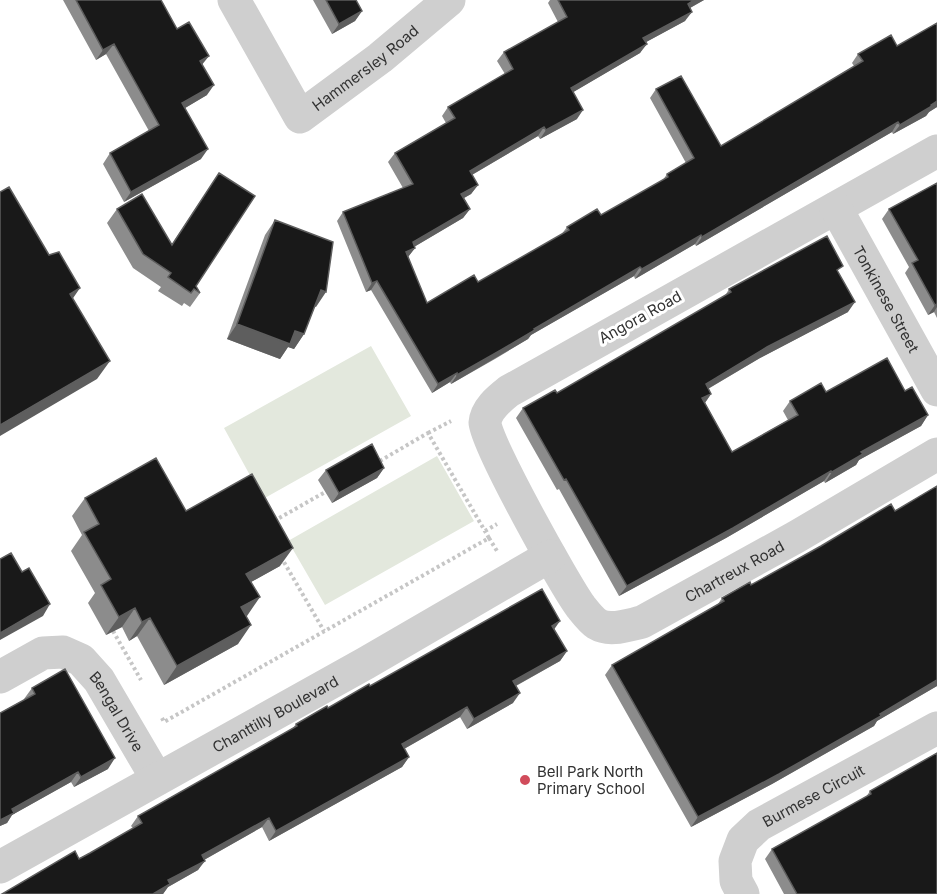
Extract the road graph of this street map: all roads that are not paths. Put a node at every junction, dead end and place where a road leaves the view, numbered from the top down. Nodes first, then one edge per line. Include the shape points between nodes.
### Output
1 (234, 0) edge
2 (450, 0) edge
3 (937, 151) edge
4 (836, 208) junction
5 (937, 390) edge
6 (937, 453) edge
7 (550, 556) junction
8 (0, 677) edge
9 (937, 728) edge
10 (158, 779) junction
11 (0, 867) edge
12 (743, 894) edge

1 - 2 street, Hammersley Road via 300,117
3 - 4 street, Angora Road
4 - 5 street, Tonkinese Street
4 - 7 street, Angora Road via 495,402 485,423 489,440
6 - 7 street, Chartreux Road via 642,622 618,628 598,624 581,607
7 - 10 street, Chanttilly Boulevard
8 - 10 street, Bengal Drive via 43,653 63,652 81,660 99,680
9 - 12 street, Burmese Circuit via 759,825 742,840 735,861 736,881
10 - 11 street, Chanttilly Boulevard

